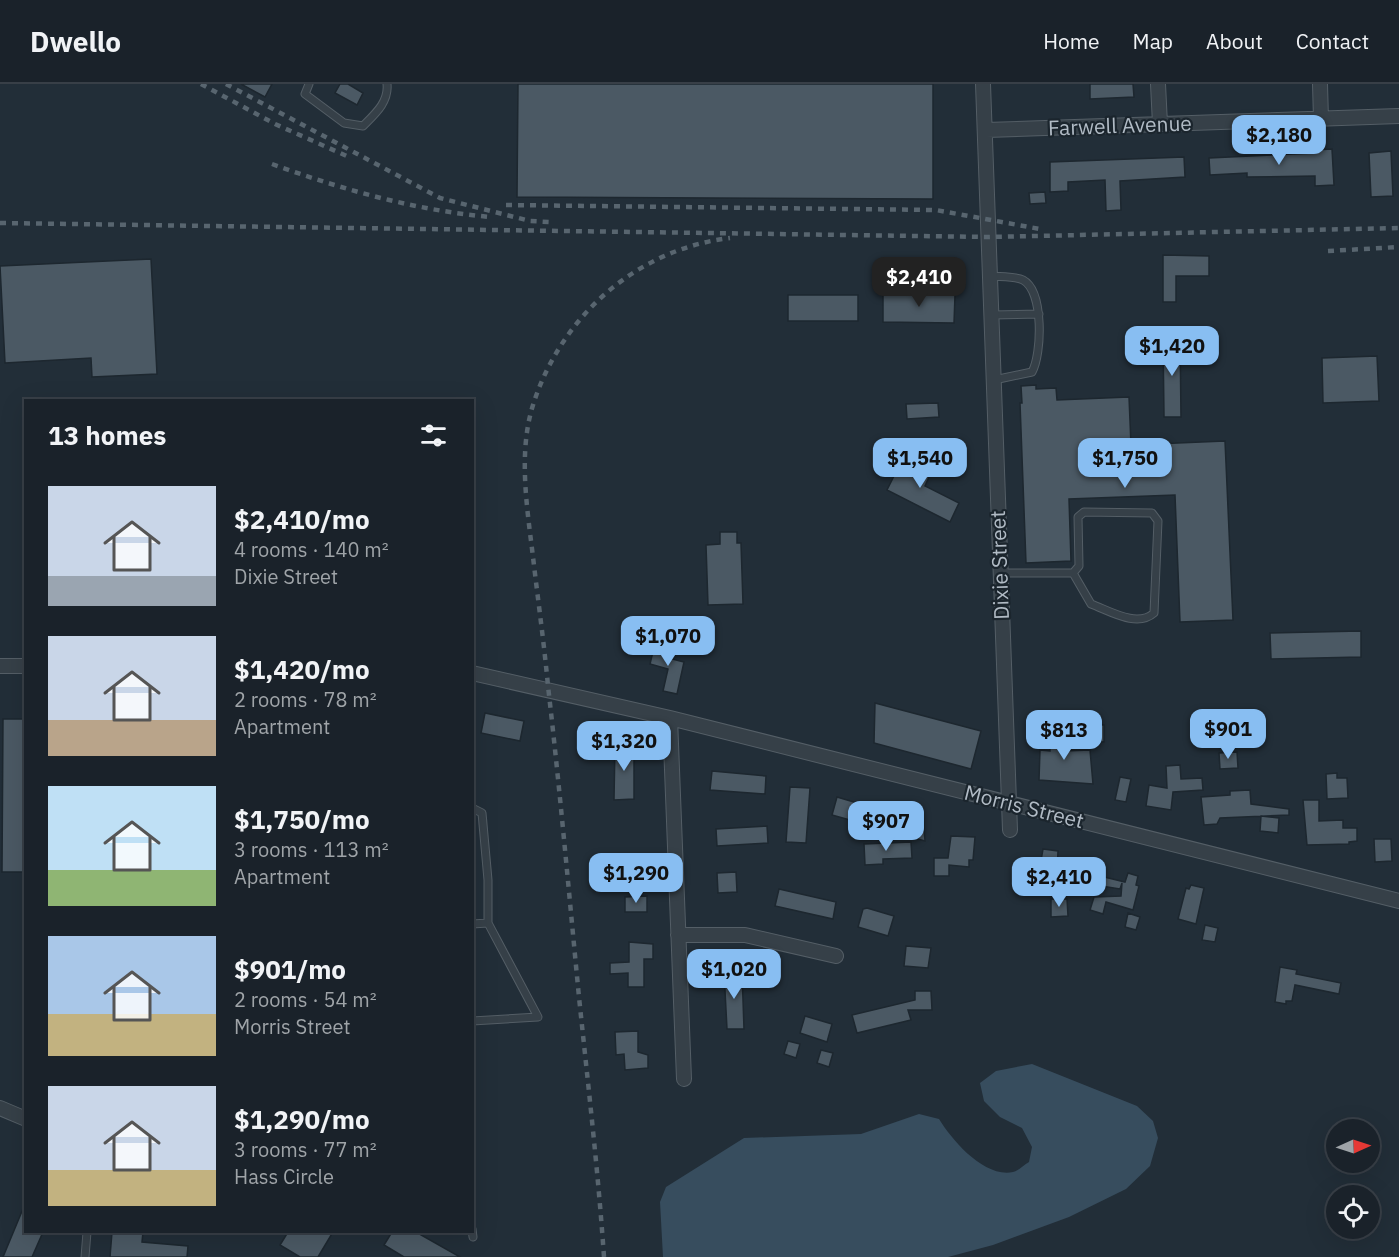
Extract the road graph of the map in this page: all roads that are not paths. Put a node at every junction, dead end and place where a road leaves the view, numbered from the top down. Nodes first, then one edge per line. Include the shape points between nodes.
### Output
1 (309, 84) edge
2 (387, 84) edge
3 (984, 84) edge
4 (1158, 84) edge
5 (1320, 84) edge
6 (1399, 116) edge
7 (1321, 119) junction
8 (1160, 124) junction
9 (986, 130) junction
10 (990, 276) junction
11 (1039, 314) junction
12 (992, 315) junction
13 (994, 380) junction
14 (1000, 573) junction
15 (1073, 573) junction
16 (0, 666) edge
17 (24, 666) edge
18 (474, 673) edge
19 (670, 718) junction
20 (1008, 803) junction
21 (474, 809) edge
22 (1010, 830) dead end
23 (1399, 901) edge
24 (488, 923) junction
25 (474, 924) edge
26 (678, 935) junction
27 (836, 956) dead end
28 (474, 1021) edge
29 (684, 1079) dead end
30 (0, 1108) edge
31 (24, 1118) edge
32 (87, 1233) edge
33 (85, 1257) edge

1 - 2 lane via 305,94 344,123 363,126 379,111 388,92
3 - 9 street, Dixie Street
4 - 8 street
5 - 7 street
6 - 7 street, Farwell Avenue
7 - 8 street, Farwell Avenue
8 - 9 street, Farwell Avenue
9 - 10 street, Dixie Street
10 - 11 lane via 1022,279 1031,286
10 - 12 street, Dixie Street
11 - 12 lane
11 - 13 lane via 1037,364 1032,372
12 - 13 street, Dixie Street
13 - 14 street, Dixie Street
14 - 15 lane
14 - 20 street, Dixie Street
15 - 15 lane via 1091,604 1137,621 1148,618 1154,613 1158,521 1152,513 1084,512 1078,517 1079,566
16 - 17 street
18 - 19 street, Morris Street
19 - 20 street, Morris Street
19 - 26 street
20 - 22 street, Dixie Street
20 - 23 street, Morris Street
21 - 24 lane via 482,813
24 - 25 lane
24 - 28 lane via 538,1017
26 - 27 street via 745,935
26 - 29 street
30 - 31 street
32 - 33 lane

